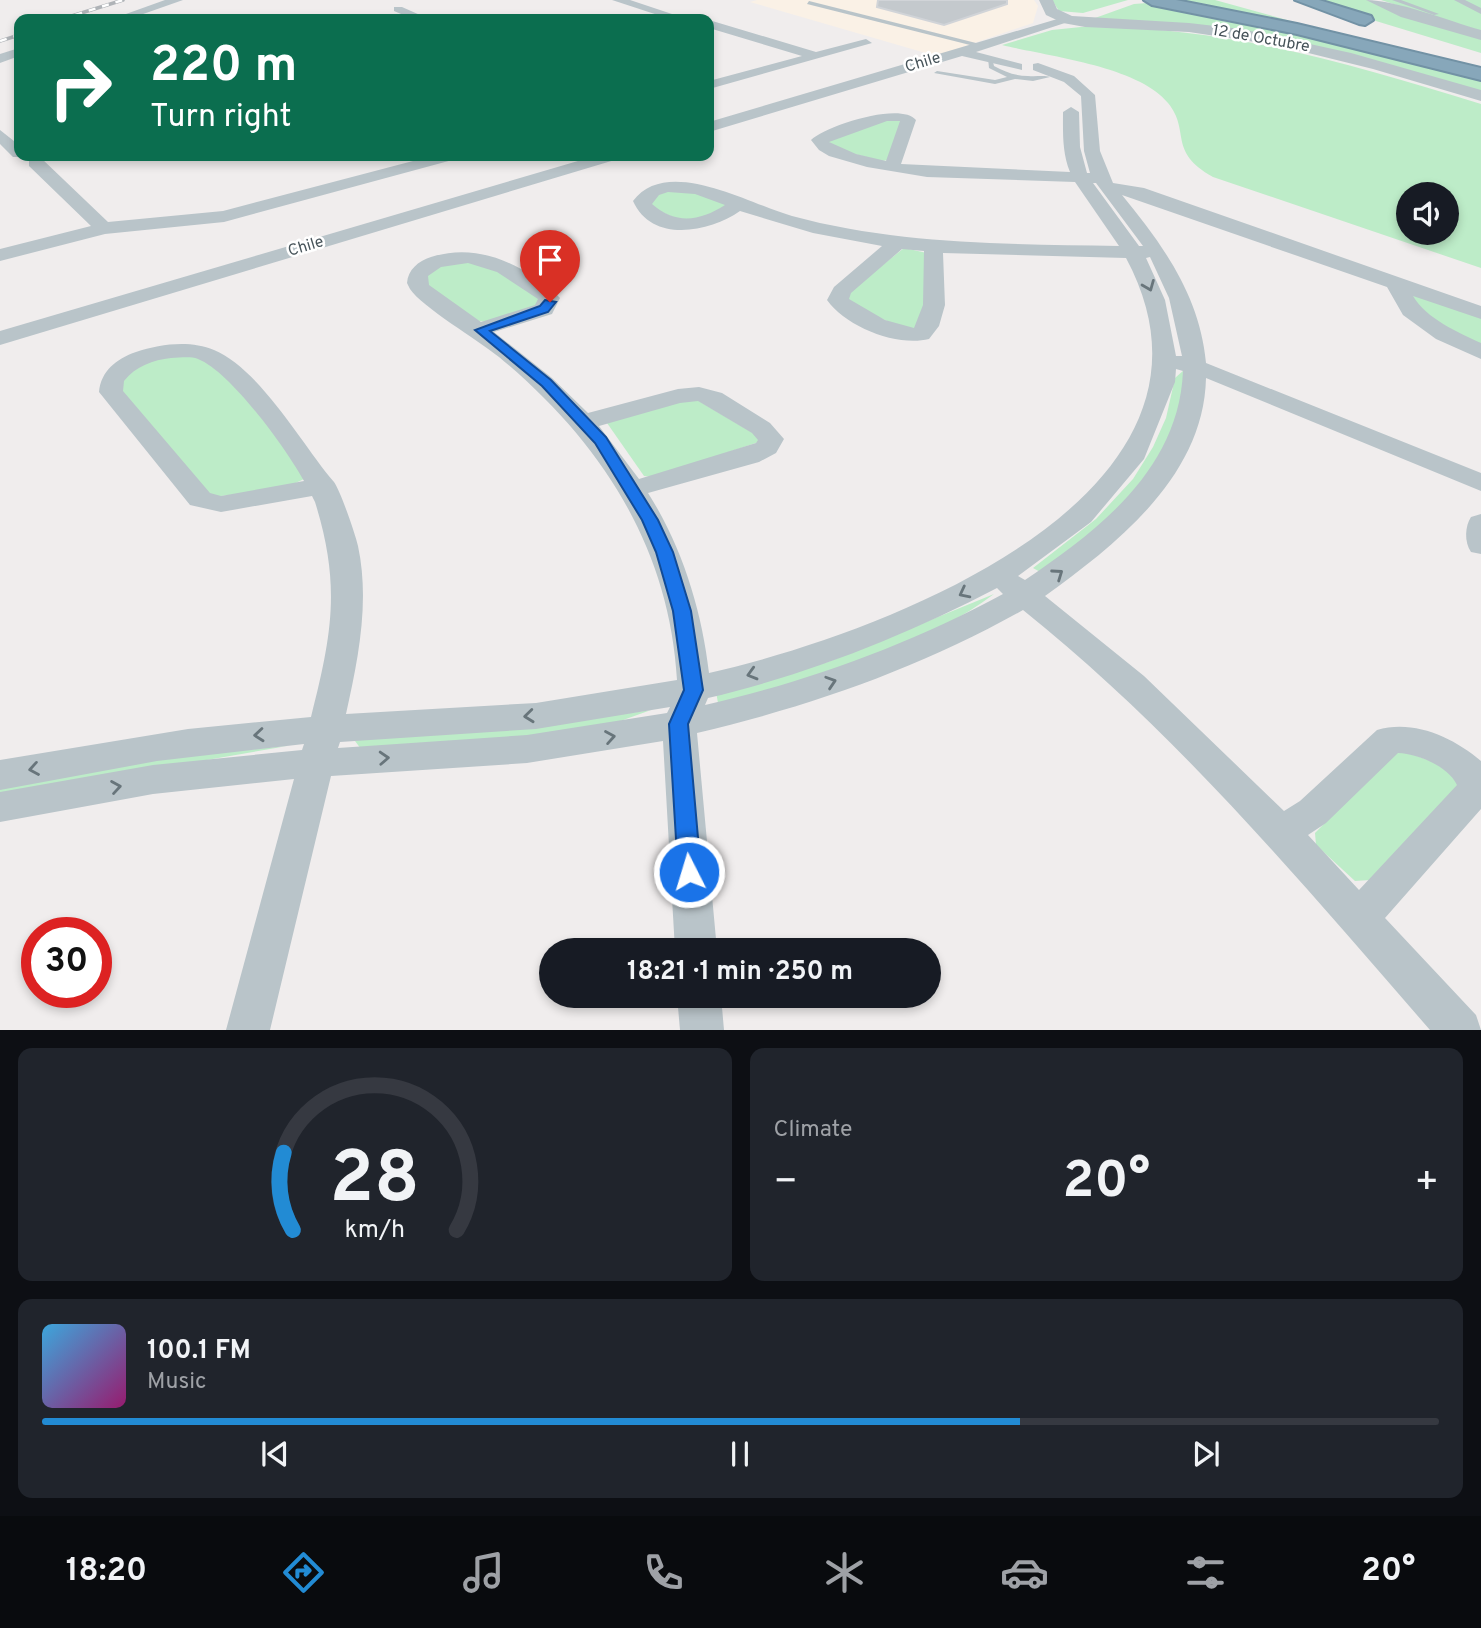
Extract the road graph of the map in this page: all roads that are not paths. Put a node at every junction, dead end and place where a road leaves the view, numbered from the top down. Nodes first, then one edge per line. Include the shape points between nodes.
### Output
1 (177, 0) edge
2 (618, 0) edge
3 (1046, 0) edge
4 (1152, 0) edge
5 (1227, 0) edge
6 (1303, 0) edge
7 (1373, 0) edge
8 (1395, 0) edge
9 (1458, 0) edge
10 (809, 3) dead end
11 (1284, 7) dead end
12 (397, 9) dead end
13 (1103, 10) dead end
14 (143, 11) junction
15 (1481, 13) edge
16 (134, 14) edge
17 (149, 14) edge
18 (410, 14) edge
19 (660, 14) edge
20 (1068, 20) junction
21 (1464, 22) junction
22 (714, 26) edge
23 (1395, 29) dead end
24 (1481, 35) edge
25 (866, 43) dead end
26 (982, 46) junction
27 (963, 52) junction
28 (815, 56) junction
29 (1481, 59) edge
30 (1037, 71) junction
31 (1481, 71) edge
32 (937, 73) dead end
33 (714, 84) edge
34 (1481, 96) edge
35 (0, 117) edge
36 (714, 126) edge
37 (14, 131) edge
38 (36, 161) edge
39 (431, 161) edge
40 (595, 161) edge
41 (892, 167) junction
42 (1097, 181) junction
43 (738, 204) dead end
44 (104, 228) junction
45 (898, 242) junction
46 (934, 246) junction
47 (1144, 252) junction
48 (0, 255) edge
49 (1394, 281) junction
50 (1481, 313) edge
51 (481, 330) junction
52 (0, 338) edge
53 (1481, 352) edge
54 (1165, 359) junction
55 (1194, 366) junction
56 (585, 422) junction
57 (1481, 483) edge
58 (323, 486) junction
59 (632, 489) junction
60 (1481, 523) edge
61 (1481, 545) edge
62 (1010, 585) junction
63 (693, 690) junction
64 (678, 724) junction
65 (322, 746) junction
66 (0, 775) edge
67 (0, 807) edge
68 (1279, 834) junction
69 (1358, 919) junction
70 (695, 938) edge
71 (700, 1008) edge
72 (248, 1030) edge
73 (702, 1030) edge
74 (1460, 1030) edge

1 - 14 street
2 - 19 street
3 - 20 street via 1051,12
4 - 31 highway
5 - 31 highway
6 - 23 highway
7 - 21 street
8 - 21 lane
9 - 15 street
10 - 26 lane
11 - 29 highway
12 - 18 street
13 - 20 street, Chile
14 - 16 street
14 - 17 street
15 - 21 street
20 - 26 street, Chile
20 - 34 street, 12 de Octubre via 1246,35 1340,55
21 - 24 street
22 - 28 street
25 - 28 street
26 - 27 street, Chile
26 - 30 street
27 - 30 street
27 - 36 street, Chile
28 - 33 street
30 - 32 lane via 995,82
30 - 42 street via 1088,95
35 - 37 street
38 - 44 street
39 - 44 street via 224,216
40 - 52 street, Chile
41 - 41 street via 908,120 904,116 885,116 818,142 836,153
41 - 42 street
42 - 47 street
42 - 49 street
43 - 45 street via 814,228
44 - 48 street
45 - 46 street
45 - 46 street via 841,291 838,300 909,335 921,334 931,320
46 - 47 street
47 -> 54 street
47 - 55 street via 1182,304
49 - 50 street
49 - 53 street via 1411,310 1444,334
51 - 51 street via 420,289 418,274 441,261 483,258 550,298 544,309
51 - 56 street via 547,383
54 - 55 street
54 - 62 street via 1157,408 1118,480
55 - 57 street
62 -> 55 street via 1100,542 1149,491 1188,415
56 - 59 street
56 - 59 street via 699,394 713,398 771,439 767,448 750,456
58 - 58 street via 221,504 200,499 111,392 112,380 130,363 152,355 186,350 210,354 276,420 306,456
58 - 65 street via 341,533 348,579 346,633
59 - 63 street via 650,520 673,579
60 - 61 street
62 -> 63 street via 752,675
64 -> 62 street via 767,703 937,640
62 - 68 street via 1147,698
63 - 64 street
63 -> 65 street
65 -> 64 street via 526,749
64 - 70 street
65 -> 66 street via 250,735
67 -> 65 street via 241,769
65 - 72 street
68 - 69 street
68 - 69 street via 1314,812 1389,740 1403,737 1421,743 1473,775 1470,796
69 - 74 street
71 - 73 street

